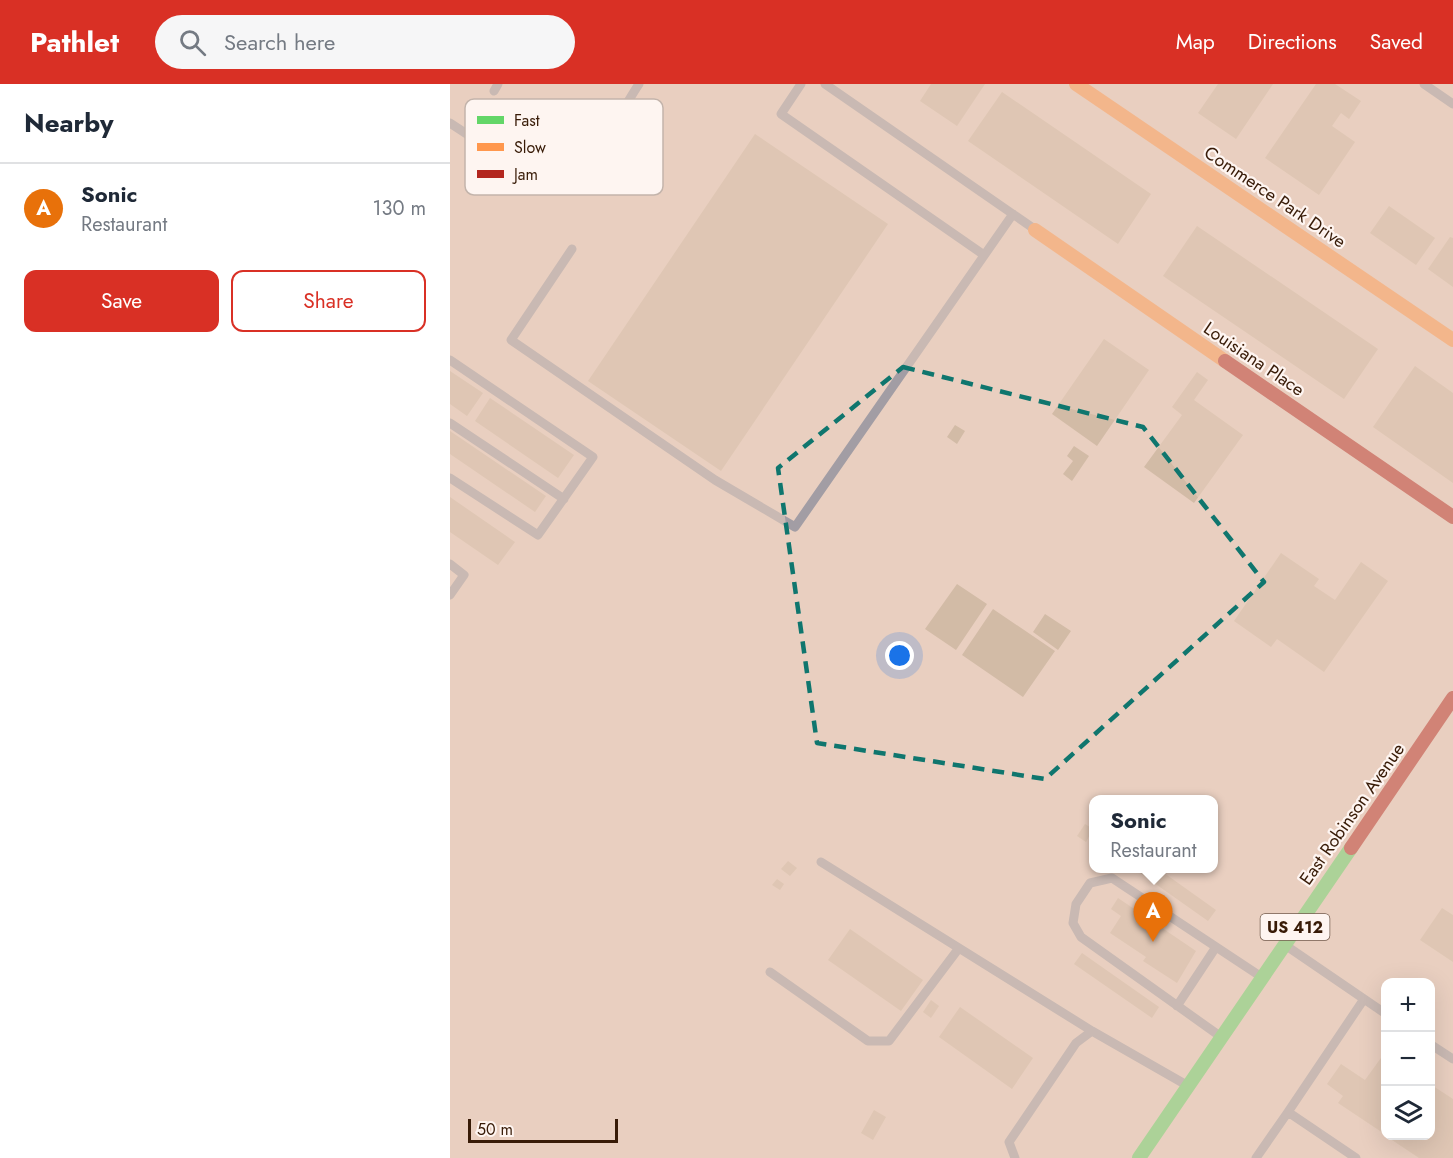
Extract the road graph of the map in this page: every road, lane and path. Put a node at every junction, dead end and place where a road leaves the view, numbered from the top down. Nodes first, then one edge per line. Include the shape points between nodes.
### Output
1 (639, 84) edge
2 (801, 84) edge
3 (825, 84) edge
4 (1076, 84) edge
5 (1430, 86) edge
6 (629, 99) edge
7 (1453, 104) edge
8 (450, 123) edge
9 (465, 133) edge
10 (1013, 214) junction
11 (1035, 230) joint
12 (572, 249) dead end
13 (984, 255) junction
14 (1453, 340) edge
15 (450, 360) edge
16 (450, 423) edge
17 (450, 478) edge
18 (564, 499) junction
19 (1453, 517) edge
20 (450, 564) edge
21 (450, 595) edge
22 (1453, 698) edge
23 (821, 862) dead end
24 (1284, 944) junction
25 (1216, 947) junction
26 (959, 948) junction
27 (770, 972) dead end
28 (1261, 977) junction
29 (1364, 999) junction
30 (1177, 1006) junction
31 (1381, 1011) edge
32 (1092, 1031) junction
33 (1221, 1037) junction
34 (1435, 1047) edge
35 (1453, 1059) edge
36 (1188, 1086) junction
37 (1288, 1112) junction
38 (1146, 1156) edge
39 (1015, 1158) edge
40 (1256, 1158) edge
41 (1356, 1158) edge

1 - 6 lane
2 - 13 lane via 781,114
3 - 10 lane
4 - 14 main road, Commerce Park Drive
5 - 7 lane
8 - 9 lane
10 - 11 lane
10 - 13 lane
11 - 19 main road, Louisiana Place
12 - 13 lane via 511,340 715,480 795,527
15 - 18 lane via 592,458
16 - 18 lane
17 - 18 lane via 538,535
20 - 21 lane via 464,575
22 - 24 main road, East Robinson Avenue / US 412
23 - 26 lane
24 - 28 main road, East Robinson Avenue / US 412
24 - 29 lane
25 - 28 lane
25 - 30 lane
25 - 30 lane via 1112,878 1090,883 1077,904 1073,923 1081,937
26 - 27 lane via 889,1041 868,1041
26 - 32 lane
28 - 33 main road, East Robinson Avenue / US 412
29 - 31 lane
29 - 37 lane
30 - 33 lane
32 - 36 lane
32 - 39 lane via 1076,1043 1009,1142
33 - 36 main road, East Robinson Avenue / US 412
34 - 35 lane
36 - 38 main road, East Robinson Avenue / US 412
37 - 40 lane
37 - 41 lane

